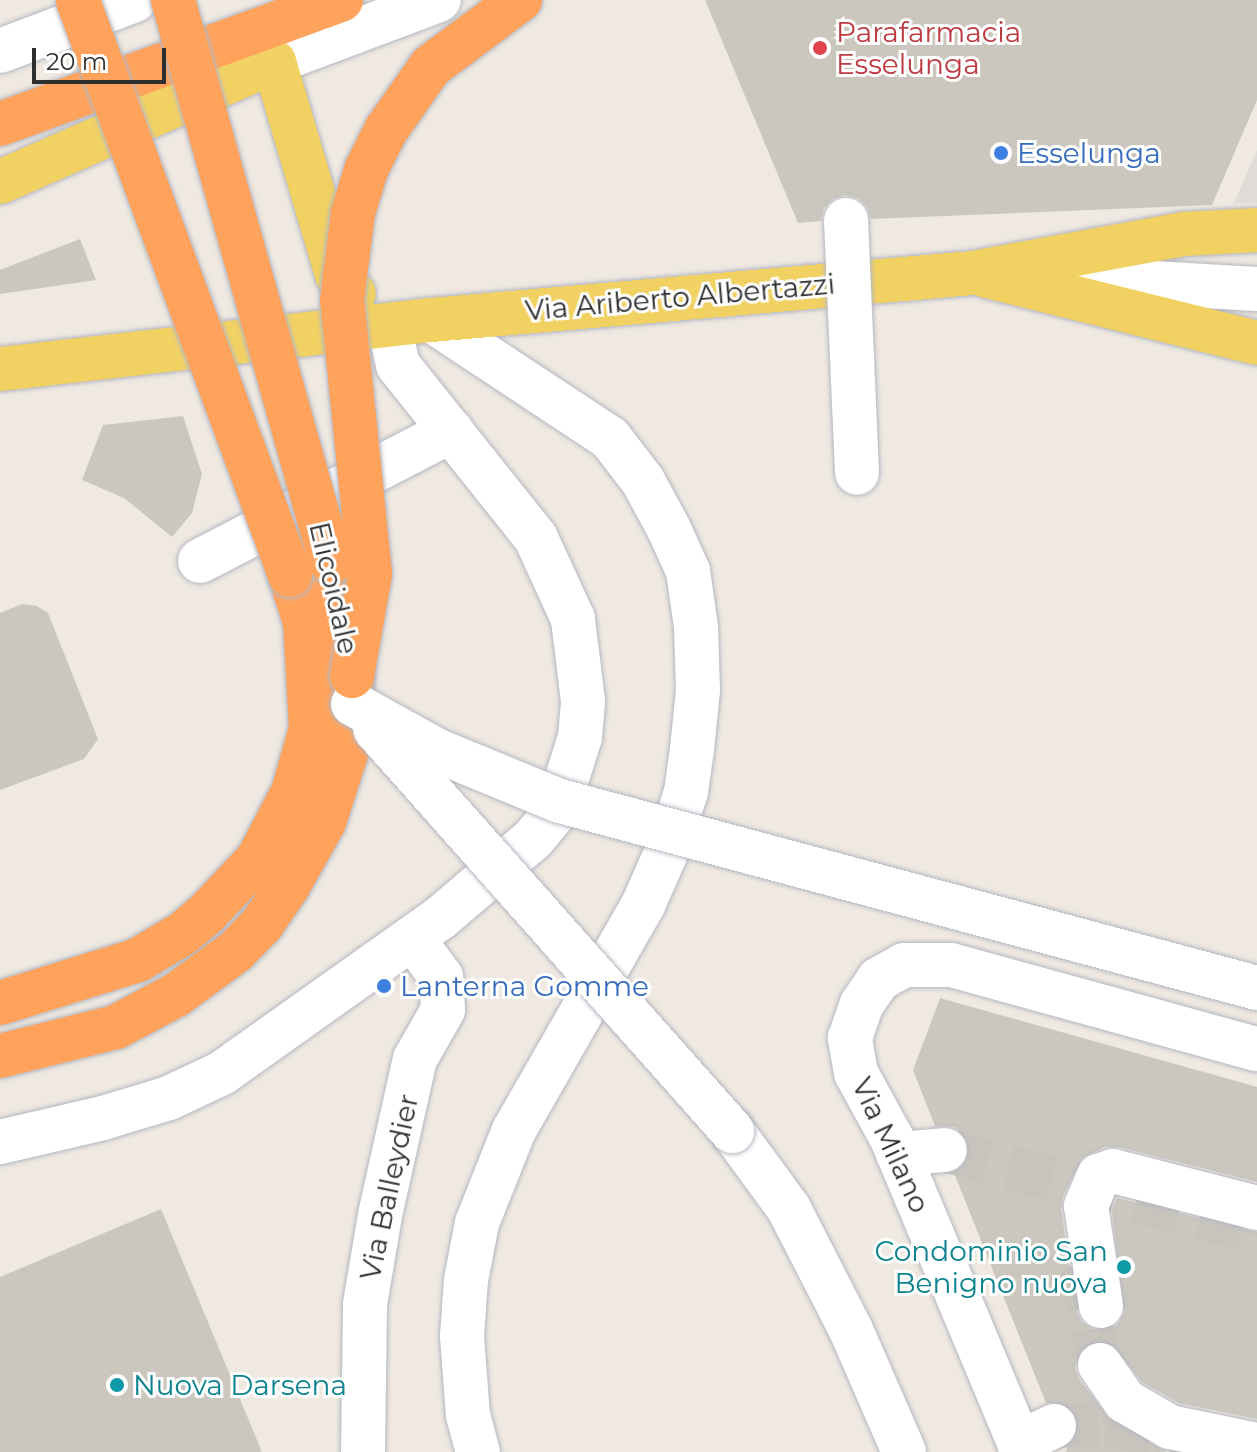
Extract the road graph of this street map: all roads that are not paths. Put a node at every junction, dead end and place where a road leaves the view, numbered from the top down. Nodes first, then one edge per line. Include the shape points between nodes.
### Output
1 (78, 0) edge
2 (135, 0) edge
3 (173, 0) edge
4 (341, 0) edge
5 (384, 0) edge
6 (439, 0) edge
7 (520, 0) edge
8 (0, 51) edge
9 (261, 67) junction
10 (0, 124) edge
11 (0, 182) edge
12 (846, 220) dead end
13 (1257, 230) edge
14 (973, 273) junction
15 (1257, 289) edge
16 (410, 323) junction
17 (1257, 343) edge
18 (0, 369) edge
19 (451, 431) junction
20 (857, 473) dead end
21 (200, 561) dead end
22 (352, 690) junction
23 (413, 939) junction
24 (1257, 988) edge
25 (0, 1003) edge
26 (64, 1041) junction
27 (0, 1043) edge
28 (1257, 1049) edge
29 (0, 1056) edge
30 (0, 1142) edge
31 (945, 1150) tunnel mouth
32 (898, 1154) junction
33 (1257, 1208) edge
34 (1101, 1306) tunnel mouth
35 (1100, 1365) tunnel mouth
36 (1032, 1440) edge
37 (1257, 1445) edge
38 (363, 1452) edge
39 (478, 1452) edge
40 (904, 1452) edge

1 - 25 highway, bridge via 290,575 305,622 311,729 293,792 258,859 207,913 138,960
2 - 8 street
3 - 22 highway, Elicoidale, bridge via 342,602
4 - 10 highway, bridge
5 - 9 street via 252,52
6 - 9 street
7 - 22 highway, bridge via 431,66 386,130 353,213 342,300 370,574
9 - 11 main road
9 - 16 main road via 337,275
12 - 20 street, bridge
13 - 14 main road via 1184,234
14 - 15 street
14 - 16 main road, Via Ariberto Albertazzi
14 - 17 main road
16 - 18 main road
16 - 19 street via 398,365
16 - 39 street via 610,438 643,481 669,529 688,571 696,627 698,690 692,749 686,792 665,855 643,905 514,1130 477,1223 462,1336 468,1415
19 - 21 street
19 - 23 street via 536,538 555,575 573,619 583,701 580,737 557,810 533,839
22 - 24 street, bridge via 436,750 560,801
22 - 26 highway, Elicoidale via 346,756 324,822 262,924 236,951 176,995 116,1027
22 - 40 street, bridge via 732,1131 789,1209 851,1330
23 - 30 street via 222,1073 169,1098
23 - 38 street, Via Balleydier via 441,977 443,1010 415,1059 380,1215 365,1304
26 - 27 main road, Elicoidale
26 - 29 highway, Elicoidale
28 - 32 street, Via Milano via 951,965 904,965 879,979 862,1004 850,1038 856,1073
31 - 32 street
32 - 36 street, Via Milano
33 - 34 street via 1113,1171 1099,1176 1086,1206
35 - 37 street via 1125,1401 1170,1427

